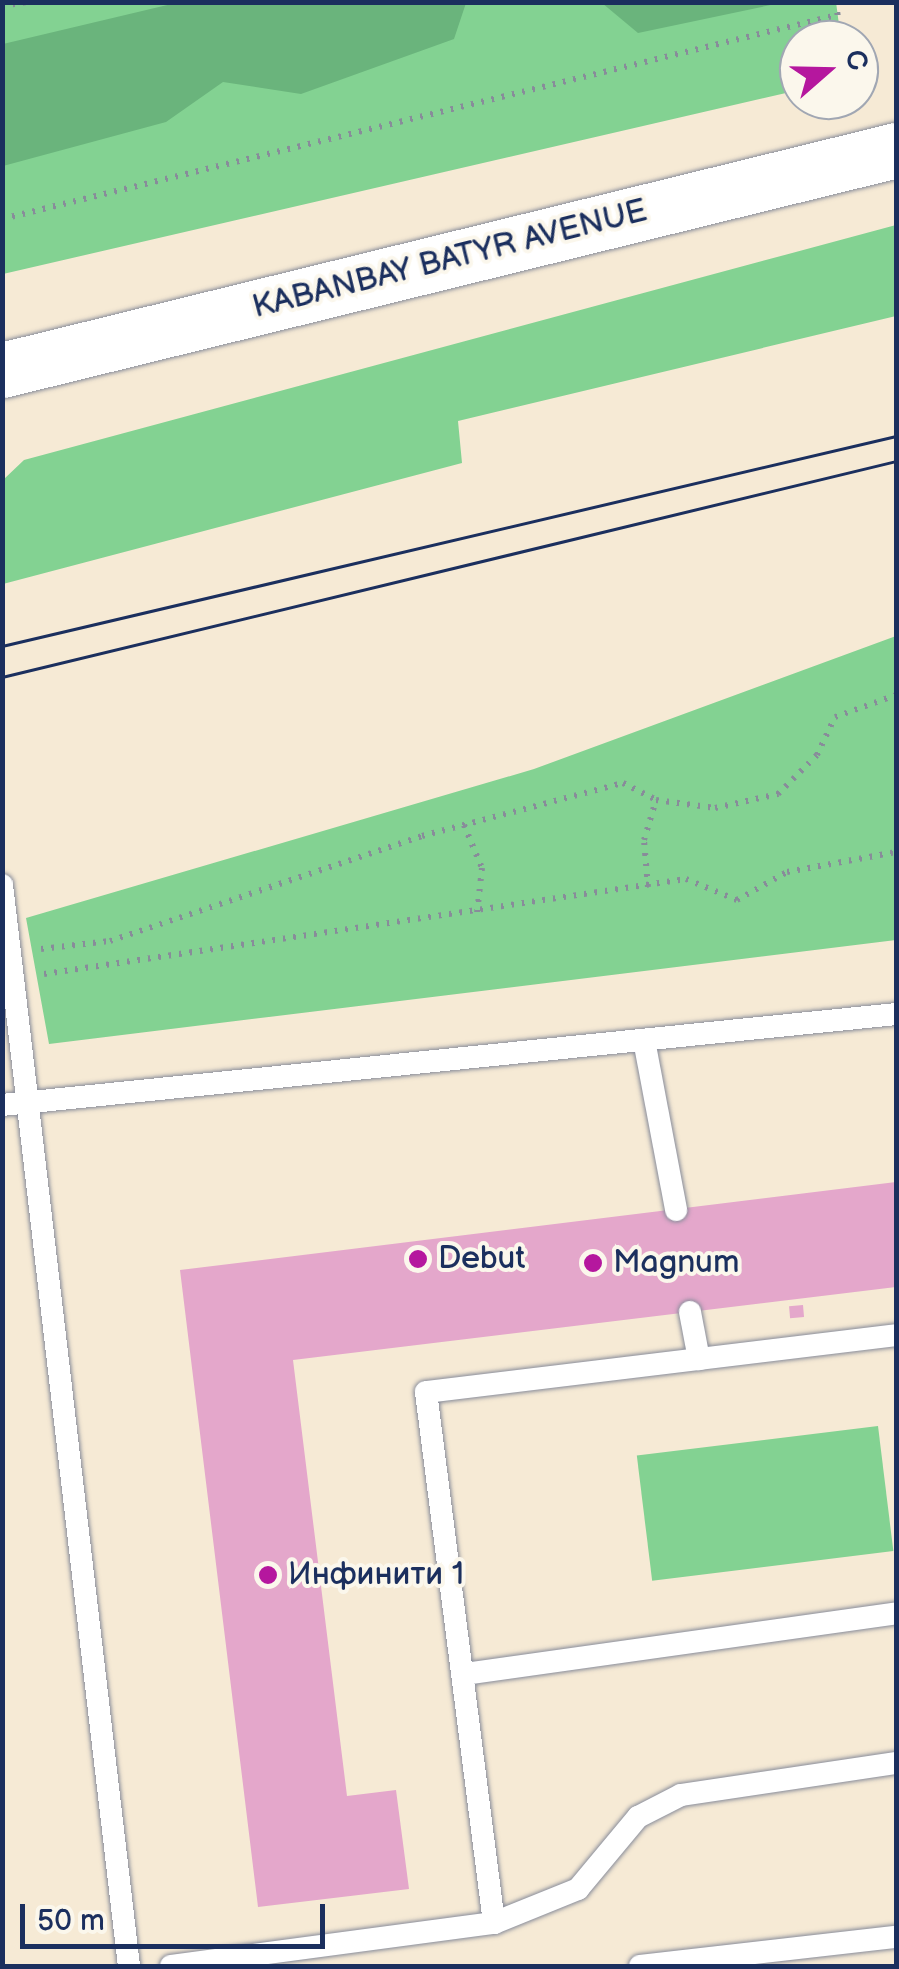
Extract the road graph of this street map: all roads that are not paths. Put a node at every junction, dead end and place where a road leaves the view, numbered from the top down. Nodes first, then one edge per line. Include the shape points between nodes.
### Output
1 (896, 150) edge
2 (2, 370) edge
3 (2, 885) edge
4 (896, 1014) edge
5 (644, 1040) junction
6 (27, 1102) junction
7 (2, 1105) edge
8 (676, 1210) dead end
9 (690, 1312) dead end
10 (896, 1336) edge
11 (698, 1359) junction
12 (896, 1614) edge
13 (464, 1674) junction
14 (896, 1763) edge
15 (494, 1923) junction
16 (896, 1937) edge
17 (129, 1966) edge
18 (171, 1966) edge
19 (640, 1966) edge

1 - 2 main road, KABANBAY BATYR AVENUE
3 - 6 lane
4 - 5 lane
5 - 6 lane
5 - 8 lane
6 - 7 lane
6 - 17 lane
9 - 11 lane
10 - 11 lane
11 - 13 lane via 426,1392
12 - 13 lane
13 - 15 lane
14 - 15 lane via 681,1794 638,1817 578,1889
15 - 18 lane
16 - 19 lane

